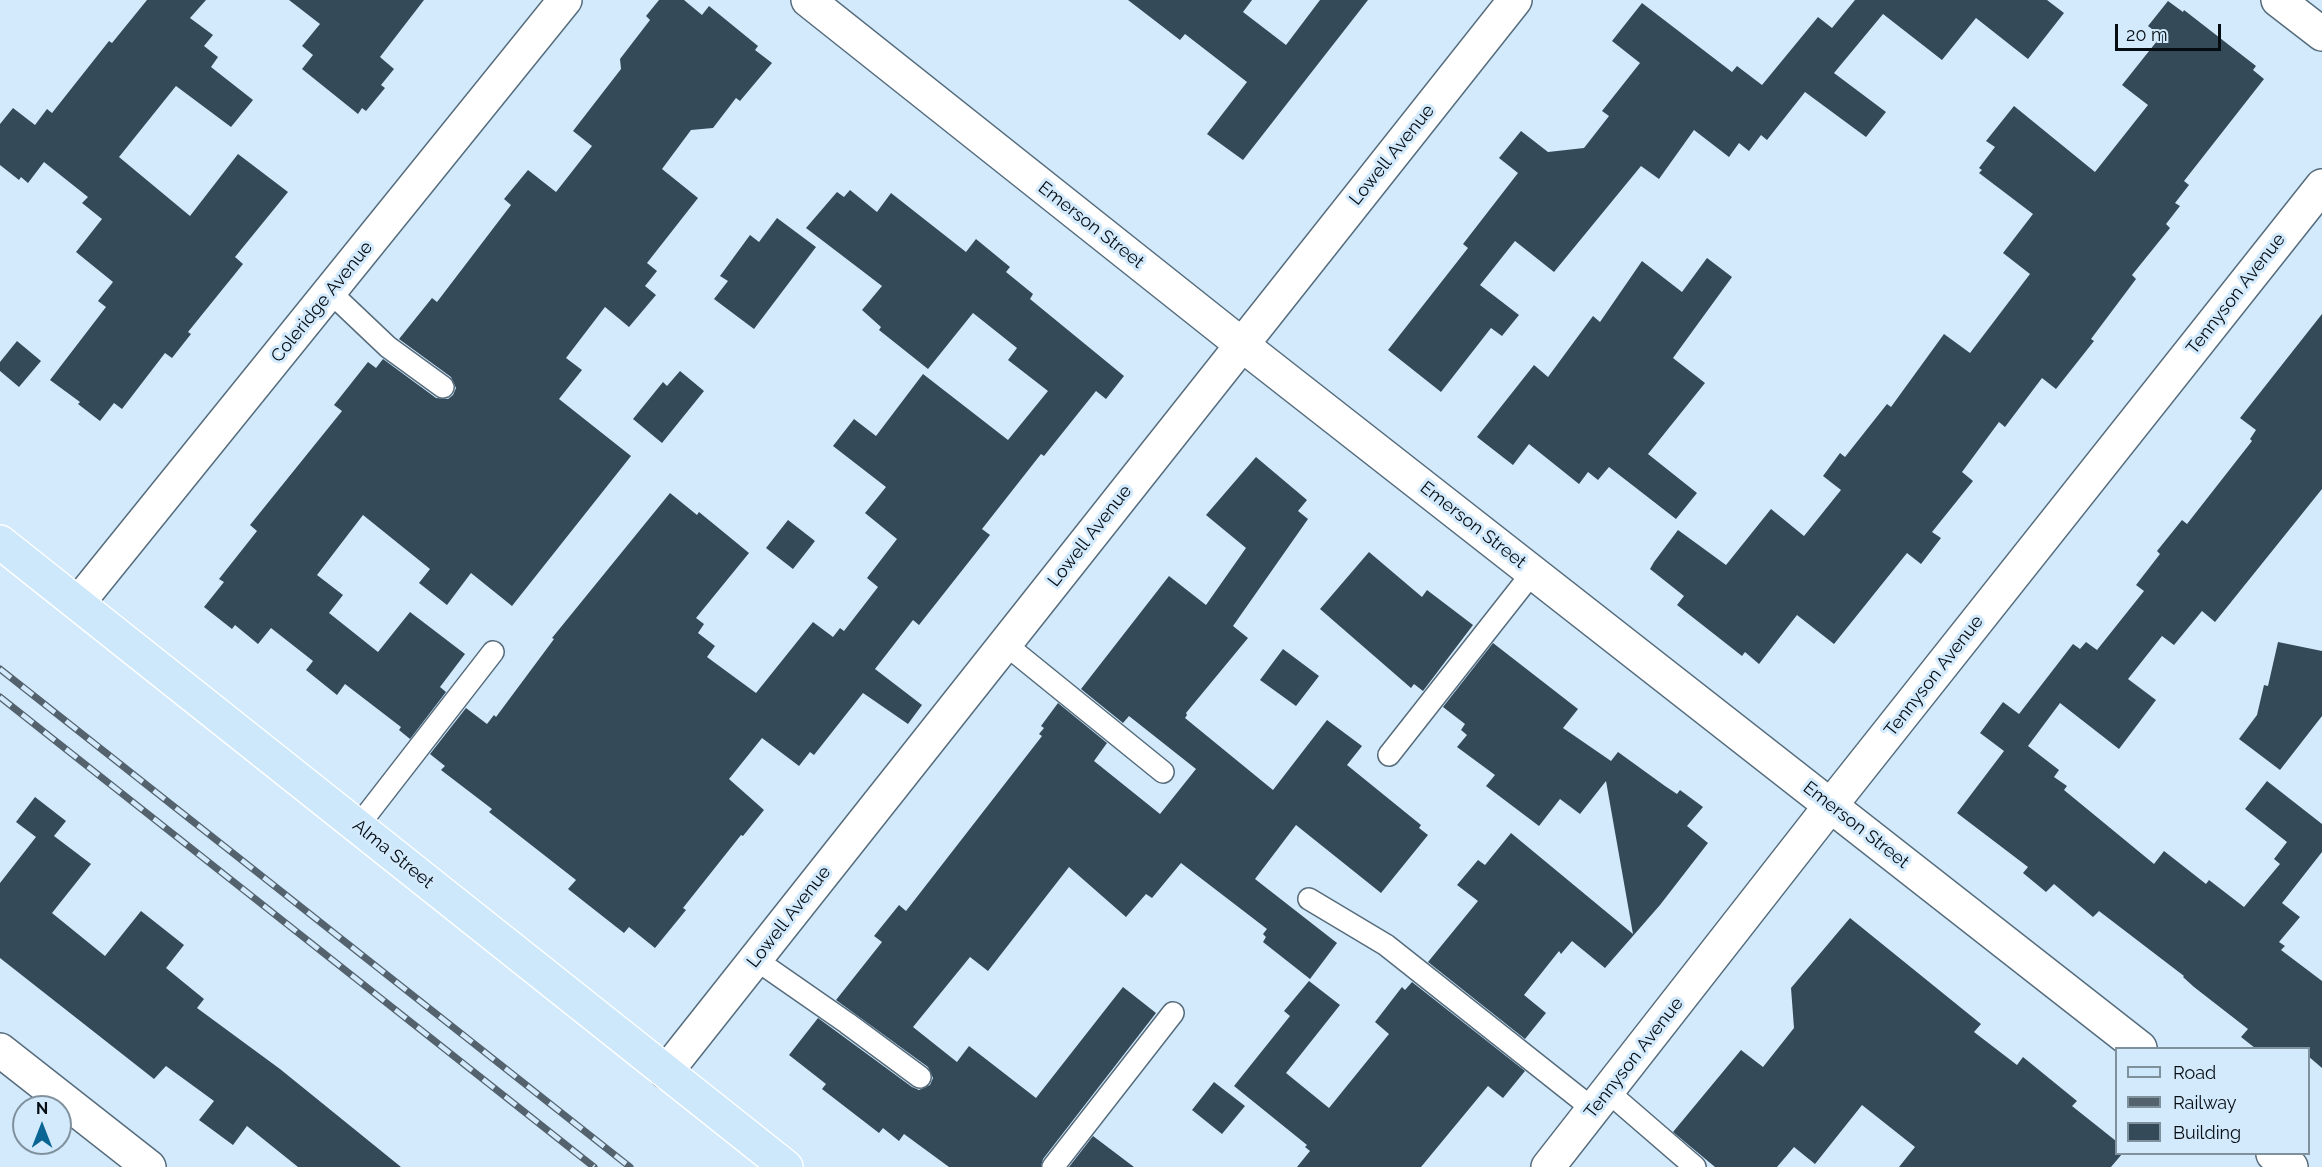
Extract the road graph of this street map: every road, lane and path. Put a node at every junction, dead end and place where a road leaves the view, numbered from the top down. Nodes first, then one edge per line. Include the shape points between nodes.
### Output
1 (565, 0) edge
2 (808, 0) edge
3 (1515, 0) edge
4 (2278, 0) edge
5 (2322, 34) edge
6 (2322, 186) edge
7 (330, 292) junction
8 (1241, 344) junction
9 (443, 387) dead end
10 (0, 542) edge
11 (1533, 572) junction
12 (78, 603) junction
13 (1005, 644) junction
14 (493, 652) dead end
15 (1389, 755) dead end
16 (1163, 772) dead end
17 (1831, 805) junction
18 (358, 826) junction
19 (1309, 899) dead end
20 (755, 960) junction
21 (1173, 1013) dead end
22 (2139, 1047) edge
23 (0, 1050) edge
24 (666, 1072) junction
25 (920, 1077) dead end
26 (1600, 1100) junction
27 (2274, 1155) edge
28 (1556, 1164) edge
29 (149, 1167) edge
30 (786, 1167) edge
31 (1053, 1167) edge
32 (1695, 1167) edge
33 (2291, 1167) edge

1 - 7 street, Coleridge Avenue
2 - 8 street, Emerson Street
3 - 8 street, Lowell Avenue
4 - 5 street
6 - 17 street, Tennyson Avenue
7 - 9 lane via 388,347
7 - 12 street, Coleridge Avenue
8 - 11 street, Emerson Street
8 - 13 street, Lowell Avenue
10 - 12 main road, Alma Street
11 - 15 lane
11 - 17 street, Emerson Street
12 - 18 main road, Alma Street
13 - 16 lane
13 - 20 street, Lowell Avenue
14 - 18 lane
17 - 22 street, Emerson Street
17 - 26 street, Tennyson Avenue
18 - 24 main road, Alma Street
19 - 26 lane via 1386,945
20 - 24 street, Lowell Avenue
20 - 25 lane
21 - 31 lane
23 - 29 street
24 - 30 main road, Alma Street
26 - 28 street, Tennyson Avenue
26 - 32 lane
27 - 33 street

